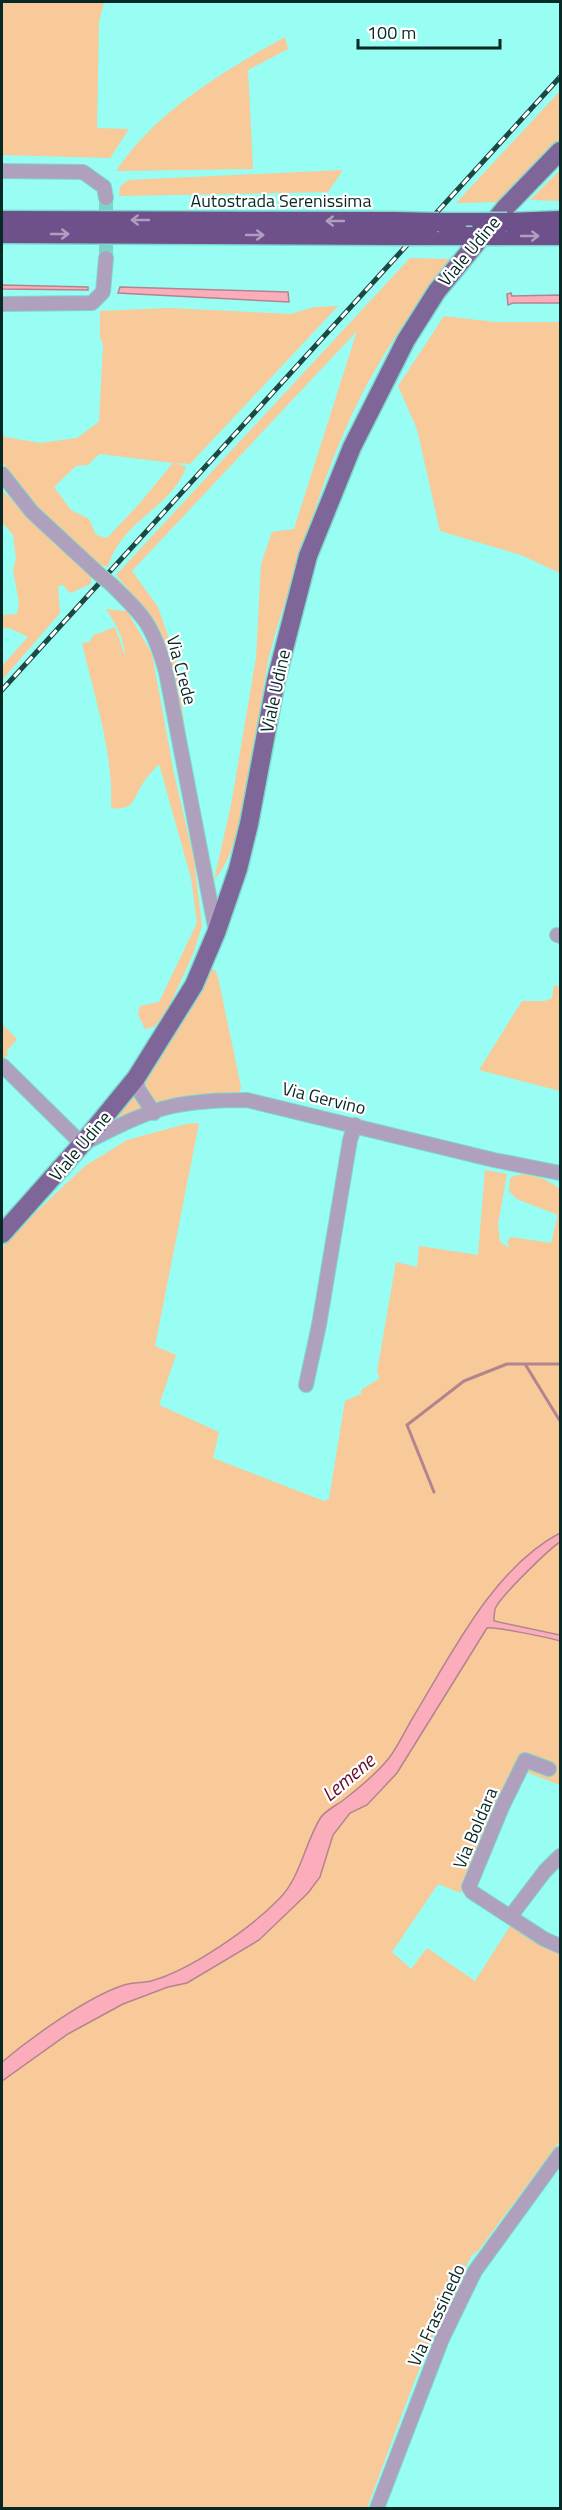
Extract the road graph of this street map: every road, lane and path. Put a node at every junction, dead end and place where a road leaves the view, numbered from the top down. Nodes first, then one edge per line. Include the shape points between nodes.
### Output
1 (561, 151) edge
2 (2, 171) edge
3 (106, 198) tunnel mouth
4 (2, 219) edge
5 (561, 220) edge
6 (394, 229) junction
7 (435, 229) junction
8 (503, 229) junction
9 (2, 234) edge
10 (561, 236) edge
11 (106, 258) tunnel mouth
12 (2, 304) edge
13 (2, 474) edge
14 (216, 933) junction
15 (3, 1066) edge
16 (136, 1078) junction
17 (154, 1113) junction
18 (355, 1125) junction
19 (82, 1144) junction
20 (561, 1173) edge
21 (2, 1234) edge
22 (306, 1385) dead end
23 (549, 1769) dead end
24 (561, 1856) edge
25 (510, 1917) junction
26 (561, 1946) edge
27 (561, 2154) edge
28 (377, 2508) edge

1 - 14 main road, Viale Udine via 506,207 436,291 406,340 352,447 308,556 276,680 249,824
2 - 3 street via 83,172 104,187
6 -> 4 highway, Autostrada Serenissima
5 - 8 highway, Autostrada Serenissima
6 - 7 highway, Autostrada Serenissima, bridge
9 -> 6 highway, Autostrada Serenissima
7 - 8 highway, Autostrada Serenissima, bridge via 466,236
7 - 8 highway, Autostrada Serenissima, bridge via 480,222
8 -> 10 highway, Autostrada Serenissima
11 - 12 street via 103,292 92,303
13 - 14 street, Via Crede, bridge via 32,512 144,617 157,639 171,692
14 - 16 main road, Viale Udine via 194,985
15 - 19 street
16 - 17 street via 138,1089
16 - 19 main road, Viale Udine
17 - 18 street, Via Gervino via 206,1101 247,1100
17 - 19 street, Via Gervino
18 - 20 street, Via Gervino
18 - 22 street
19 - 21 main road, Viale Udine
23 - 25 street, Via Boldara via 525,1760 469,1887
24 - 25 street
25 - 26 street, Via Boldara
27 - 28 street, Via Frassinedo via 475,2271 442,2339

